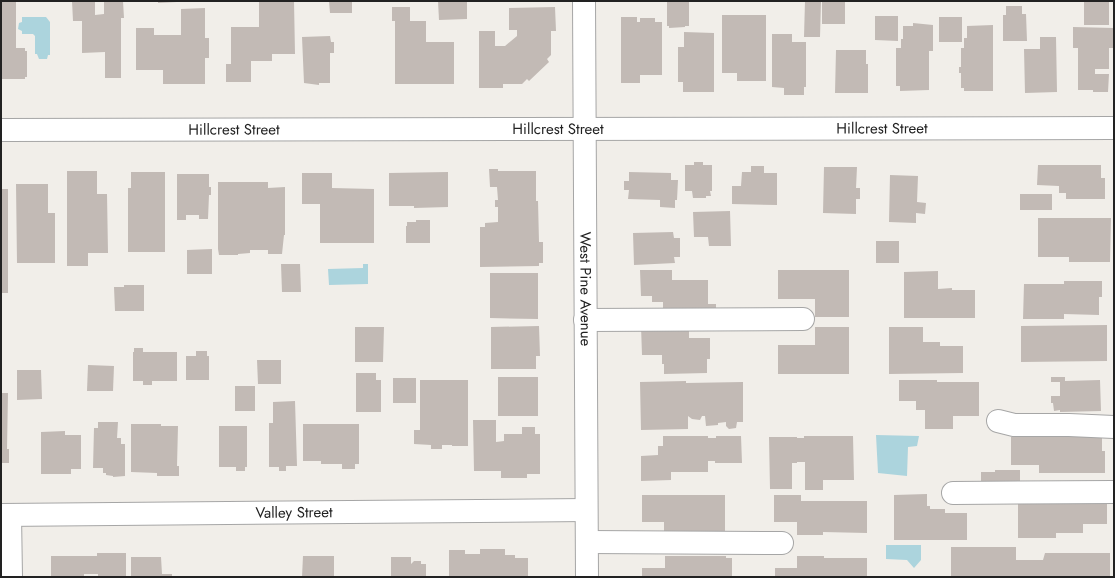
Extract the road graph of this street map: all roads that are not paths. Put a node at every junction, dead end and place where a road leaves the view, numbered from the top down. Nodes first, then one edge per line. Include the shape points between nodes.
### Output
1 (584, 1) edge
2 (585, 128) junction
3 (1114, 128) edge
4 (1, 130) edge
5 (803, 319) dead end
6 (585, 320) junction
7 (998, 421) dead end
8 (1114, 427) edge
9 (1114, 492) edge
10 (953, 493) dead end
11 (586, 510) junction
12 (6, 515) edge
13 (587, 542) junction
14 (782, 544) dead end
15 (11, 577) edge
16 (587, 577) edge

1 - 2 street, West Pine Avenue
2 - 3 street, Hillcrest Street
2 - 4 street, Hillcrest Street
2 - 6 street, West Pine Avenue
5 - 6 street
6 - 11 street, West Pine Avenue
7 - 8 street via 1014,425
9 - 10 street
11 - 12 street, Valley Street
11 - 13 street, West Pine Avenue
12 - 15 street
13 - 14 street
13 - 16 street, West Pine Avenue

